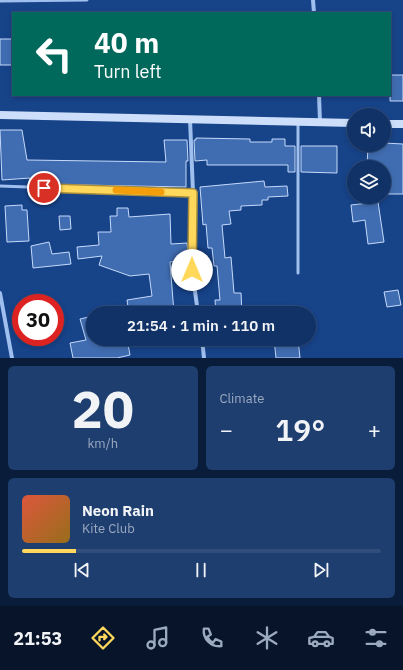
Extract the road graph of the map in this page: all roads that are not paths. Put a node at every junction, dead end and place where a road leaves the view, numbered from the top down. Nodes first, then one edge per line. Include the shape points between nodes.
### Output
1 (87, 0) edge
2 (313, 0) edge
3 (0, 1) edge
4 (314, 12) edge
5 (319, 96) edge
6 (0, 116) edge
7 (190, 119) junction
8 (298, 122) junction
9 (320, 122) junction
10 (347, 123) edge
11 (391, 124) edge
12 (403, 124) edge
13 (0, 186) edge
14 (193, 193) junction
15 (298, 273) dead end
16 (0, 293) edge
17 (197, 306) edge
18 (203, 346) edge
19 (12, 358) edge
20 (204, 358) edge

1 - 3 lane
2 - 4 street
5 - 9 street
6 - 7 street
7 - 8 street
7 - 14 street
8 - 9 street
8 - 15 lane
9 - 10 street
11 - 12 street
13 - 14 lane
14 - 17 street via 192,270
16 - 19 street
18 - 20 street

